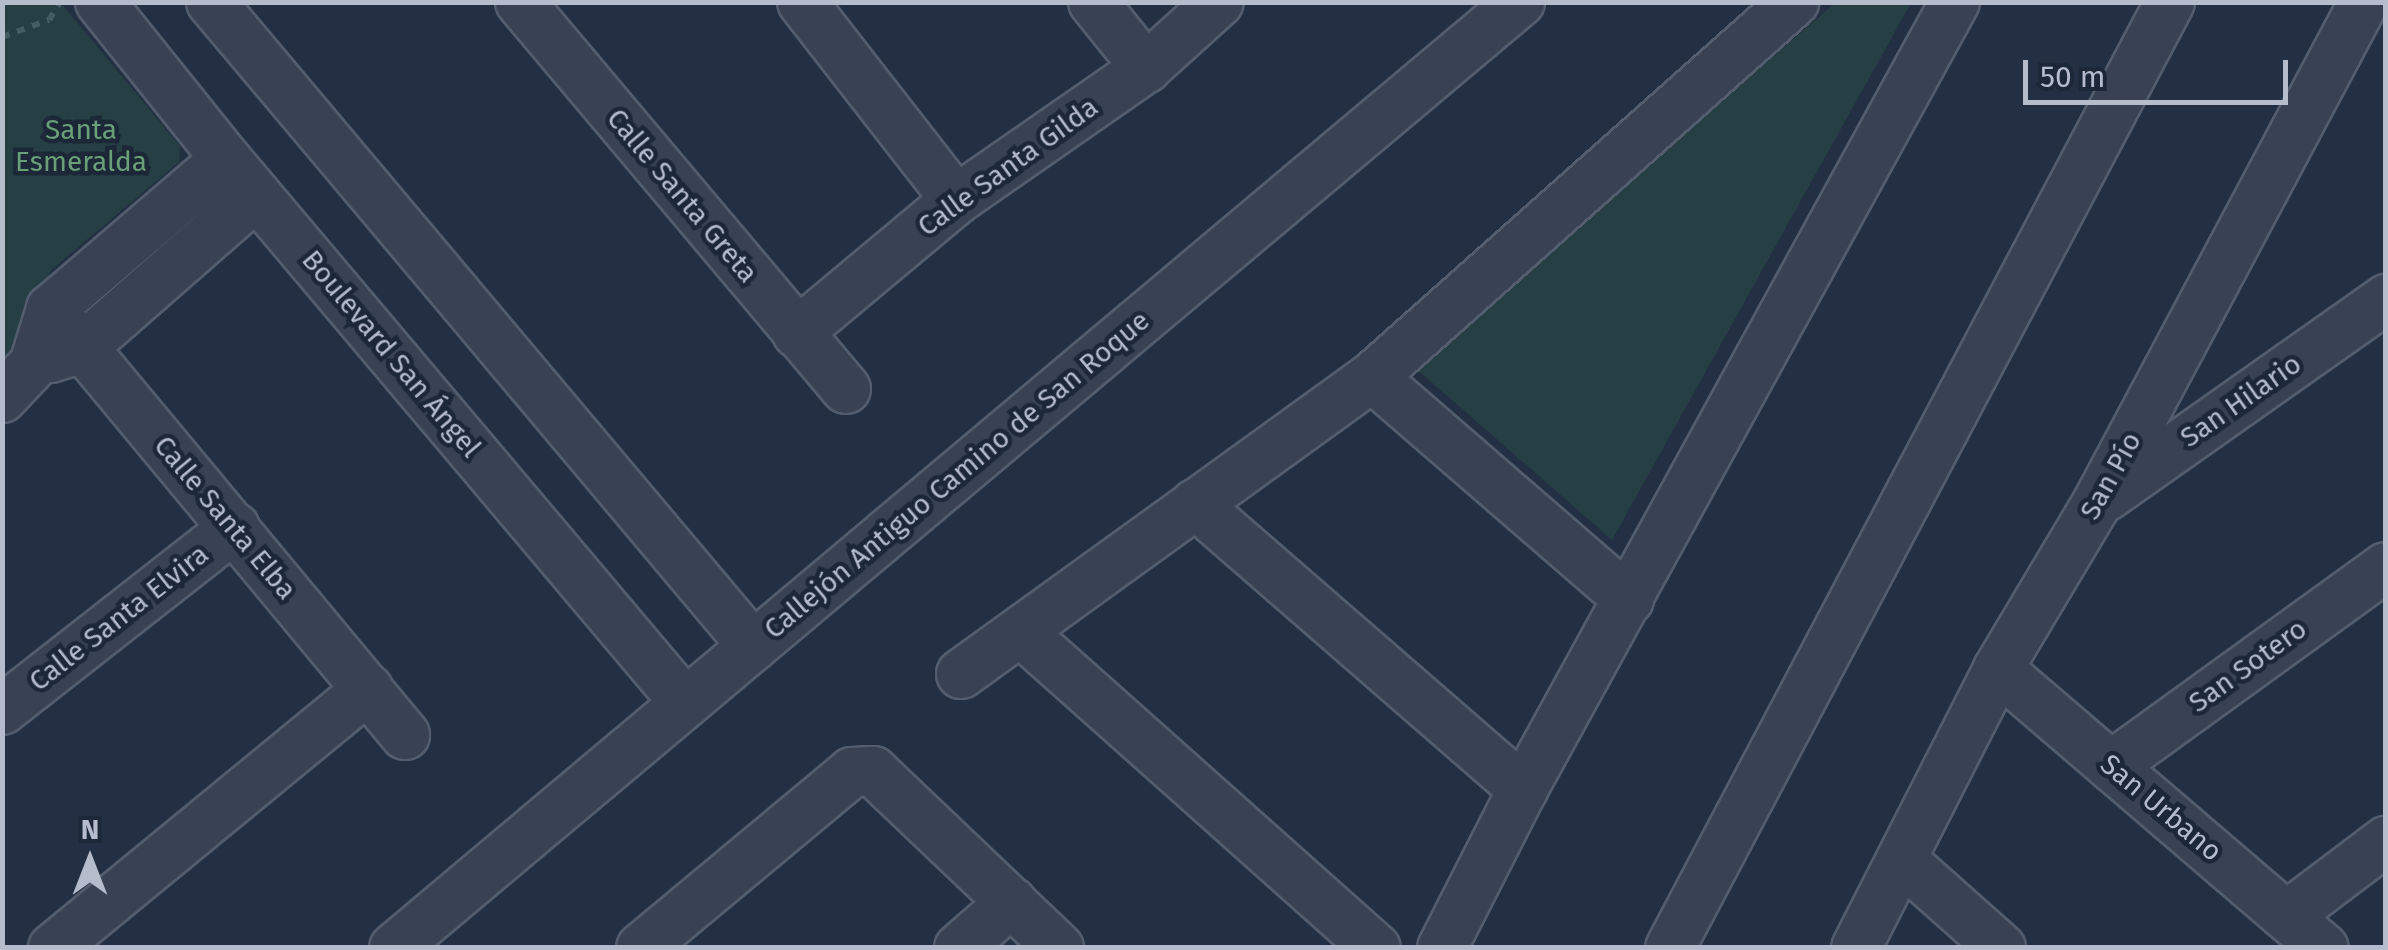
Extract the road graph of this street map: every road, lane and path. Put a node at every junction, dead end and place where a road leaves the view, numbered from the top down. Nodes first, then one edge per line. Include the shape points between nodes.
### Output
1 (60, 2) edge
2 (100, 2) edge
3 (211, 2) edge
4 (520, 2) edge
5 (802, 2) edge
6 (1094, 2) edge
7 (1219, 2) edge
8 (1520, 2) edge
9 (1794, 2) edge
10 (1955, 2) edge
11 (2170, 2) edge
12 (2364, 2) edge
13 (2, 36) edge
14 (1146, 68) junction
15 (226, 159) junction
16 (257, 196) junction
17 (956, 200) junction
18 (2386, 299) edge
19 (51, 309) junction
20 (797, 333) junction
21 (82, 348) junction
22 (1372, 377) junction
23 (18, 381) edge
24 (846, 389) dead end
25 (2097, 503) junction
26 (1195, 504) junction
27 (235, 527) junction
28 (2386, 567) edge
29 (1629, 600) junction
30 (1022, 632) junction
31 (753, 646) junction
32 (1998, 669) junction
33 (961, 674) dead end
34 (368, 689) junction
35 (685, 703) junction
36 (2, 710) edge
37 (406, 735) dead end
38 (2110, 766) junction
39 (1524, 788) junction
40 (2386, 842) edge
41 (1902, 861) junction
42 (1012, 902) junction
43 (2288, 915) junction
44 (53, 948) edge
45 (394, 948) edge
46 (641, 948) edge
47 (959, 948) edge
48 (1059, 948) edge
49 (1376, 948) edge
50 (1442, 948) edge
51 (1670, 948) edge
52 (1856, 948) edge
53 (2001, 948) edge
54 (2324, 948) edge

1 - 13 path via 49,20
2 - 15 street, Boulevard San Ángel
3 - 31 street
4 - 20 street, Calle Santa Greta
5 - 17 street
6 - 14 street
7 - 14 street, Calle Santa Gilda
8 - 31 street, Callejón Antiguo Camino de San Roque
9 - 22 street
10 - 29 street
11 - 51 street
12 - 25 street, San Pío
14 - 17 street, Calle Santa Gilda
15 - 16 street, Boulevard San Ángel
15 - 19 street
16 - 21 street
16 - 35 street, Boulevard San Ángel
17 - 20 street, Calle Santa Gilda
18 - 25 street, San Hilario
19 - 21 street, Calle Santa Elba
19 - 23 street
20 - 24 street, Calle Santa Greta
21 - 23 street
21 - 27 street, Calle Santa Elba
22 - 26 street
22 - 29 street
25 - 32 street, San Pío
26 - 30 street
26 - 39 street
27 - 34 street, Calle Santa Elba
27 - 36 street, Calle Santa Elvira
28 - 38 street, San Sotero
29 - 39 street
30 - 33 street
30 - 49 street
31 - 35 street, Callejón Antiguo Camino de San Roque
32 - 38 street, San Urbano
32 - 41 street, San Pío
34 - 37 street, Calle Santa Elba
34 - 44 street
35 - 45 street, Callejón Antiguo Camino de San Roque
38 - 43 street, San Urbano
39 - 50 street
40 - 43 street
41 - 52 street, San Pío
41 - 53 street
42 - 46 street via 873,771 852,772
42 - 47 street
42 - 48 street
43 - 54 street, San Urbano

